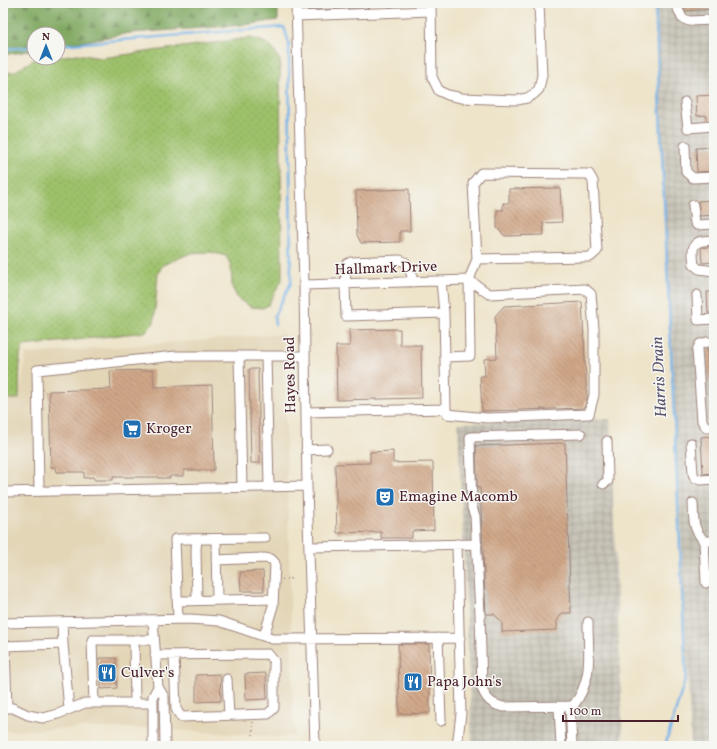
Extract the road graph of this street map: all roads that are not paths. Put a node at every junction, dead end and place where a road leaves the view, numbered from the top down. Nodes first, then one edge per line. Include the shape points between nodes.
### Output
1 (366, 3) edge
2 (370, 3) edge
3 (539, 3) edge
4 (678, 3) edge
5 (296, 4) edge
6 (431, 7) edge
7 (371, 13) junction
8 (296, 16) junction
9 (714, 20) edge
10 (686, 102) dead end
11 (714, 126) edge
12 (685, 146) dead end
13 (714, 177) edge
14 (693, 205) dead end
15 (714, 224) edge
16 (714, 240) edge
17 (477, 259) junction
18 (714, 271) edge
19 (468, 280) junction
20 (441, 281) junction
21 (413, 282) junction
22 (345, 284) junction
23 (304, 285) junction
24 (697, 295) dead end
25 (444, 313) junction
26 (714, 319) edge
27 (714, 342) edge
28 (239, 356) junction
29 (266, 356) junction
30 (305, 356) junction
31 (445, 357) junction
32 (446, 409) junction
33 (306, 412) junction
34 (714, 428) edge
35 (581, 434) dead end
36 (607, 441) dead end
37 (691, 443) dead end
38 (327, 449) dead end
39 (306, 450) junction
40 (714, 479) edge
41 (603, 484) dead end
42 (307, 486) junction
43 (242, 487) junction
44 (269, 487) junction
45 (40, 491) junction
46 (3, 492) edge
47 (694, 504) dead end
48 (265, 538) dead end
49 (197, 539) junction
50 (216, 539) junction
51 (704, 541) junction
52 (714, 541) edge
53 (457, 544) junction
54 (477, 544) junction
55 (310, 547) junction
56 (216, 560) junction
57 (706, 583) dead end
58 (273, 599) junction
59 (197, 600) junction
60 (217, 600) junction
61 (177, 601) junction
62 (178, 619) junction
63 (153, 620) junction
64 (62, 622) junction
65 (588, 622) dead end
66 (3, 623) edge
67 (268, 637) junction
68 (438, 638) junction
69 (460, 638) junction
70 (312, 639) junction
71 (134, 640) junction
72 (154, 640) junction
73 (63, 644) junction
74 (4, 646) edge
75 (268, 654) junction
76 (155, 655) junction
77 (174, 655) junction
78 (227, 679) dead end
79 (158, 687) junction
80 (94, 703) junction
81 (135, 703) junction
82 (153, 703) junction
83 (559, 706) junction
84 (570, 706) junction
85 (5, 708) edge
86 (69, 710) junction
87 (228, 716) junction
88 (441, 721) dead end
89 (153, 746) edge
90 (165, 746) edge
91 (315, 746) edge
92 (457, 746) edge
93 (561, 746) edge
94 (572, 746) edge

1 - 5 street
2 - 7 street
3 - 6 street via 542,75 539,89 527,98 517,100 462,98 439,91 432,77
4 - 9 street via 682,18 689,21
5 - 8 street, Hayes Road
6 - 7 street
7 - 8 street
8 - 23 street, Hayes Road
10 - 11 street via 688,128
12 - 13 street via 686,172 693,178
14 - 15 street via 697,225
16 - 18 street via 699,240 693,247 693,259 694,265 699,269
17 - 17 street via 473,183 481,173 589,174 594,181 597,251 590,257
17 - 19 street
19 - 20 street, Hallmark Drive
19 - 31 street via 470,356
19 - 32 street via 489,294 577,289 591,294 594,395 589,414 486,418 446,414
20 - 21 street, Hallmark Drive
20 - 25 street
21 - 22 street, Hallmark Drive
21 - 22 street via 405,262 400,260 351,262 347,264
22 - 23 street, Hallmark Drive
22 - 25 street via 346,316
23 - 30 street, Hayes Road
24 - 26 street via 698,320
25 - 31 street
27 - 34 street via 700,344 697,350 702,421 706,427
28 - 29 street
28 - 43 street
28 - 45 street via 176,356 37,370
29 - 30 street
29 - 44 street
30 - 33 street, Hayes Road
31 - 32 street
32 - 33 street
33 - 39 street, Hayes Road
35 - 54 street via 470,437 472,508
36 - 41 street via 608,481
37 - 40 street via 695,478
38 - 39 street
39 - 42 street, Hayes Road
42 - 44 street
42 - 55 street, Hayes Road
43 - 44 street
43 - 45 street
45 - 46 street
47 - 51 street via 694,528
48 - 50 street
49 - 50 street
49 - 59 street
49 - 61 street via 175,539
50 - 56 street
51 - 52 street
51 - 57 street
53 - 54 street
53 - 55 street
53 - 69 street
54 - 83 street via 484,694 492,703 503,707
55 - 70 street, Hayes Road
56 - 58 street via 271,559 275,563
56 - 60 street
58 - 60 street
58 - 67 street
59 - 60 street
59 - 61 street
61 - 62 street
62 - 63 street
62 - 67 street via 219,621
63 - 64 street
63 - 72 street
64 - 66 street
64 - 73 street
65 - 84 street via 587,680 578,699
67 - 70 street
67 - 75 street
68 - 69 street
68 - 70 street
68 - 88 street
69 - 92 street via 461,714
70 - 91 street, Hayes Road
71 - 72 street
71 - 80 street via 92,640
71 - 81 street
72 - 76 street
73 - 74 street
73 - 86 street
74 - 85 street
75 - 77 street
75 - 87 street via 274,661 274,708 268,714
76 - 77 street
76 - 79 street
77 - 87 street via 176,709 181,717
78 - 87 street
79 - 82 street via 153,696
79 - 90 street via 164,697
80 - 81 street
80 - 86 street via 85,703
81 - 82 street
82 - 89 street
83 - 84 street
83 - 93 street
84 - 94 street
85 - 86 street via 13,708 43,718

